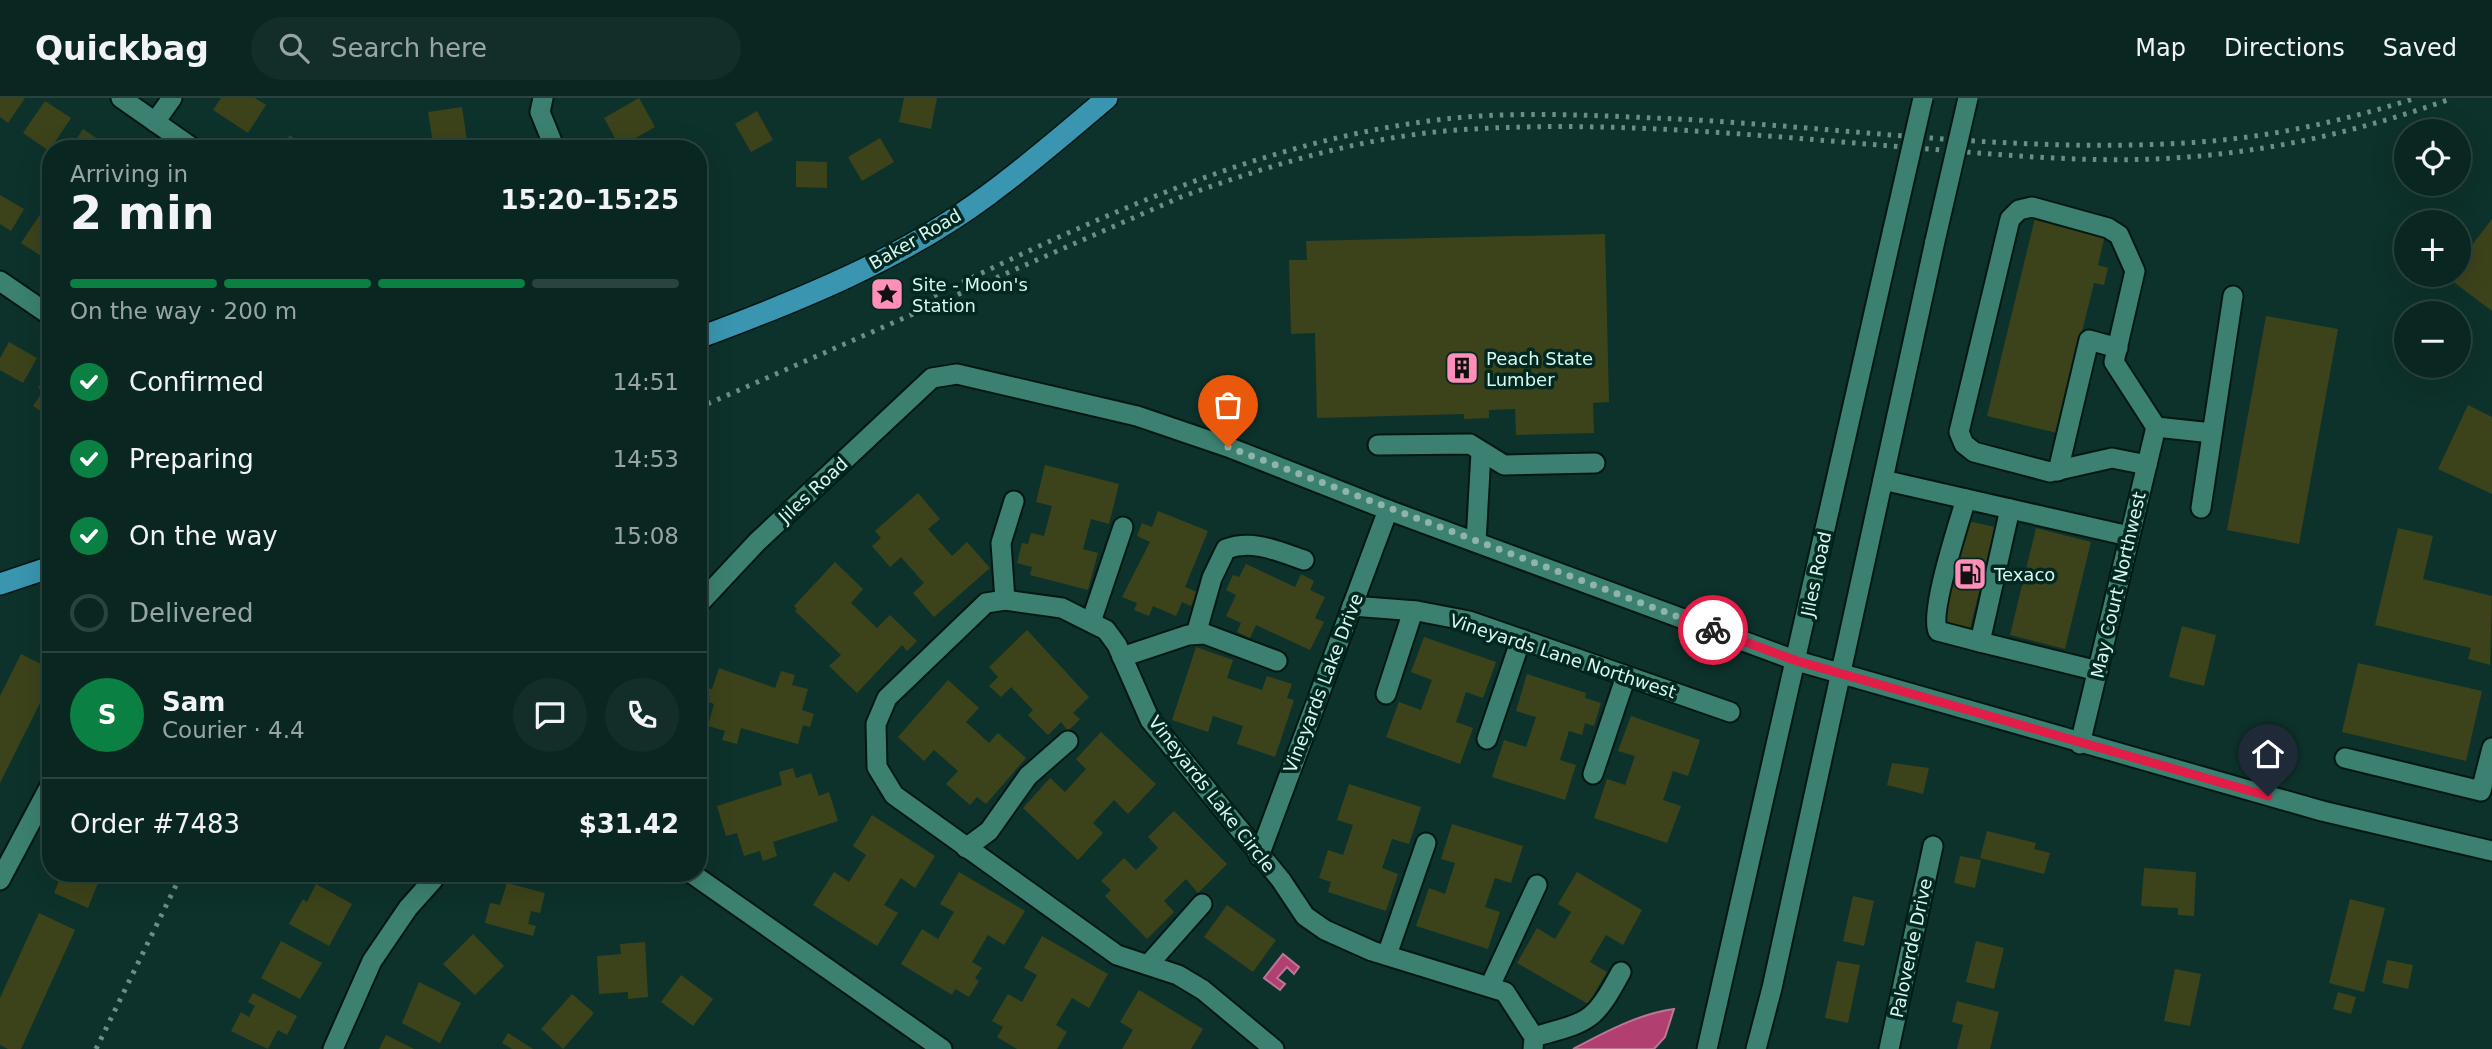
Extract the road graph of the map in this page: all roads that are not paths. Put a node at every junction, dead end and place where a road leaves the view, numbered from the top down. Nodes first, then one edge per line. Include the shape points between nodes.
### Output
1 (121, 98) edge
2 (172, 98) edge
3 (543, 98) edge
4 (1107, 98) edge
5 (1923, 98) edge
6 (1968, 98) edge
7 (155, 122) junction
8 (181, 140) edge
9 (551, 140) edge
10 (0, 281) edge
11 (2233, 296) dead end
12 (42, 310) edge
13 (707, 334) edge
14 (2118, 348) junction
15 (2156, 427) junction
16 (2212, 433) junction
17 (1378, 445) dead end
18 (1481, 452) junction
19 (1595, 463) dead end
20 (2147, 465) junction
21 (2058, 471) junction
22 (1883, 480) junction
23 (1966, 499) junction
24 (1014, 501) dead end
25 (2010, 509) junction
26 (2201, 509) dead end
27 (1388, 510) junction
28 (1123, 527) dead end
29 (2129, 536) junction
30 (1476, 542) junction
31 (1304, 560) dead end
32 (42, 570) edge
33 (0, 584) edge
34 (707, 595) edge
35 (1005, 600) junction
36 (1352, 606) junction
37 (1413, 611) junction
38 (1091, 622) junction
39 (1196, 635) junction
40 (1521, 639) junction
41 (1980, 642) junction
42 (1122, 657) junction
43 (1277, 661) dead end
44 (1797, 661) junction
45 (2098, 671) junction
46 (1841, 673) junction
47 (1626, 676) junction
48 (1386, 694) dead end
49 (1730, 712) dead end
50 (1487, 738) dead end
51 (1068, 741) dead end
52 (2080, 744) junction
53 (2492, 748) edge
54 (2345, 758) dead end
55 (1593, 774) dead end
56 (42, 801) edge
57 (1426, 843) dead end
58 (1933, 846) dead end
59 (966, 848) junction
60 (2492, 851) edge
61 (1259, 856) junction
62 (0, 880) edge
63 (431, 882) edge
64 (704, 882) edge
65 (1537, 885) dead end
66 (1202, 904) dead end
67 (1387, 955) junction
68 (1148, 965) junction
69 (1620, 972) dead end
70 (1490, 986) junction
71 (1534, 1043) edge
72 (333, 1049) edge
73 (942, 1049) edge
74 (1274, 1049) edge
75 (1707, 1049) edge
76 (1756, 1049) edge
77 (1889, 1049) edge

1 - 7 street
2 - 7 street
3 - 9 street via 540,113
4 - 13 main road, Baker Road via 986,197 921,237 867,267
5 - 44 street, Jiles Road, bridge
6 - 22 street, bridge
7 - 8 street
10 - 12 street
11 - 16 street
14 - 15 street via 2114,362
14 - 21 street via 2089,340
14 - 21 street via 2135,271 2119,236 2108,228 2032,207 2019,210 2011,219 1959,432 1974,452
15 - 16 street
15 - 20 street, May Court Northwest
16 - 26 street
17 - 18 street via 1470,444
18 - 19 street via 1504,466
18 - 30 street
20 - 21 street via 2112,458
20 - 29 street, May Court Northwest
22 - 23 street
22 - 46 street
23 - 25 street
23 - 41 street via 1936,627
24 - 35 street via 1001,543
25 - 29 street
25 - 41 street
27 - 30 street
27 - 34 street, Jiles Road via 1137,416 957,374 932,378 757,542
27 - 36 street, Vineyards Lake Drive
28 - 38 street
29 - 45 street, May Court Northwest
30 - 44 street
31 - 39 street via 1258,545 1241,543 1226,549 1212,578
32 - 33 main road
35 - 38 street, Vineyards Lake Circle via 1062,608
35 - 59 street via 986,603 887,698 876,724 877,767 894,795
36 - 37 street, Vineyards Lane Northwest
36 - 61 street, Vineyards Lake Drive
37 - 40 street, Vineyards Lane Northwest via 1469,621
37 - 48 street
38 - 42 street, Vineyards Lake Circle via 1106,630
39 - 42 street
39 - 43 street via 1205,634
40 - 47 street, Vineyards Lane Northwest
40 - 50 street
41 - 45 street
42 - 61 street, Vineyards Lake Circle via 1150,720
44 - 46 street
44 - 75 street, Jiles Road
45 - 52 street, May Court Northwest
46 - 52 street
46 - 76 street
47 - 49 street, Vineyards Lane Northwest
47 - 55 street
51 - 59 street via 1028,776 989,831
52 - 60 street
53 - 54 street via 2482,791
56 - 62 street
57 - 67 street
58 - 77 street, Paloverde Drive
59 - 68 street via 1118,955
61 - 67 street, Vineyards Lake Circle via 1305,916 1325,930
63 - 72 street via 372,961
64 - 73 street
65 - 70 street
66 - 68 street
67 - 70 street, Vineyards Lake Circle
68 - 74 street via 1203,990
69 - 71 street via 1587,1021
70 - 71 street, Vineyards Lake Circle via 1505,992

